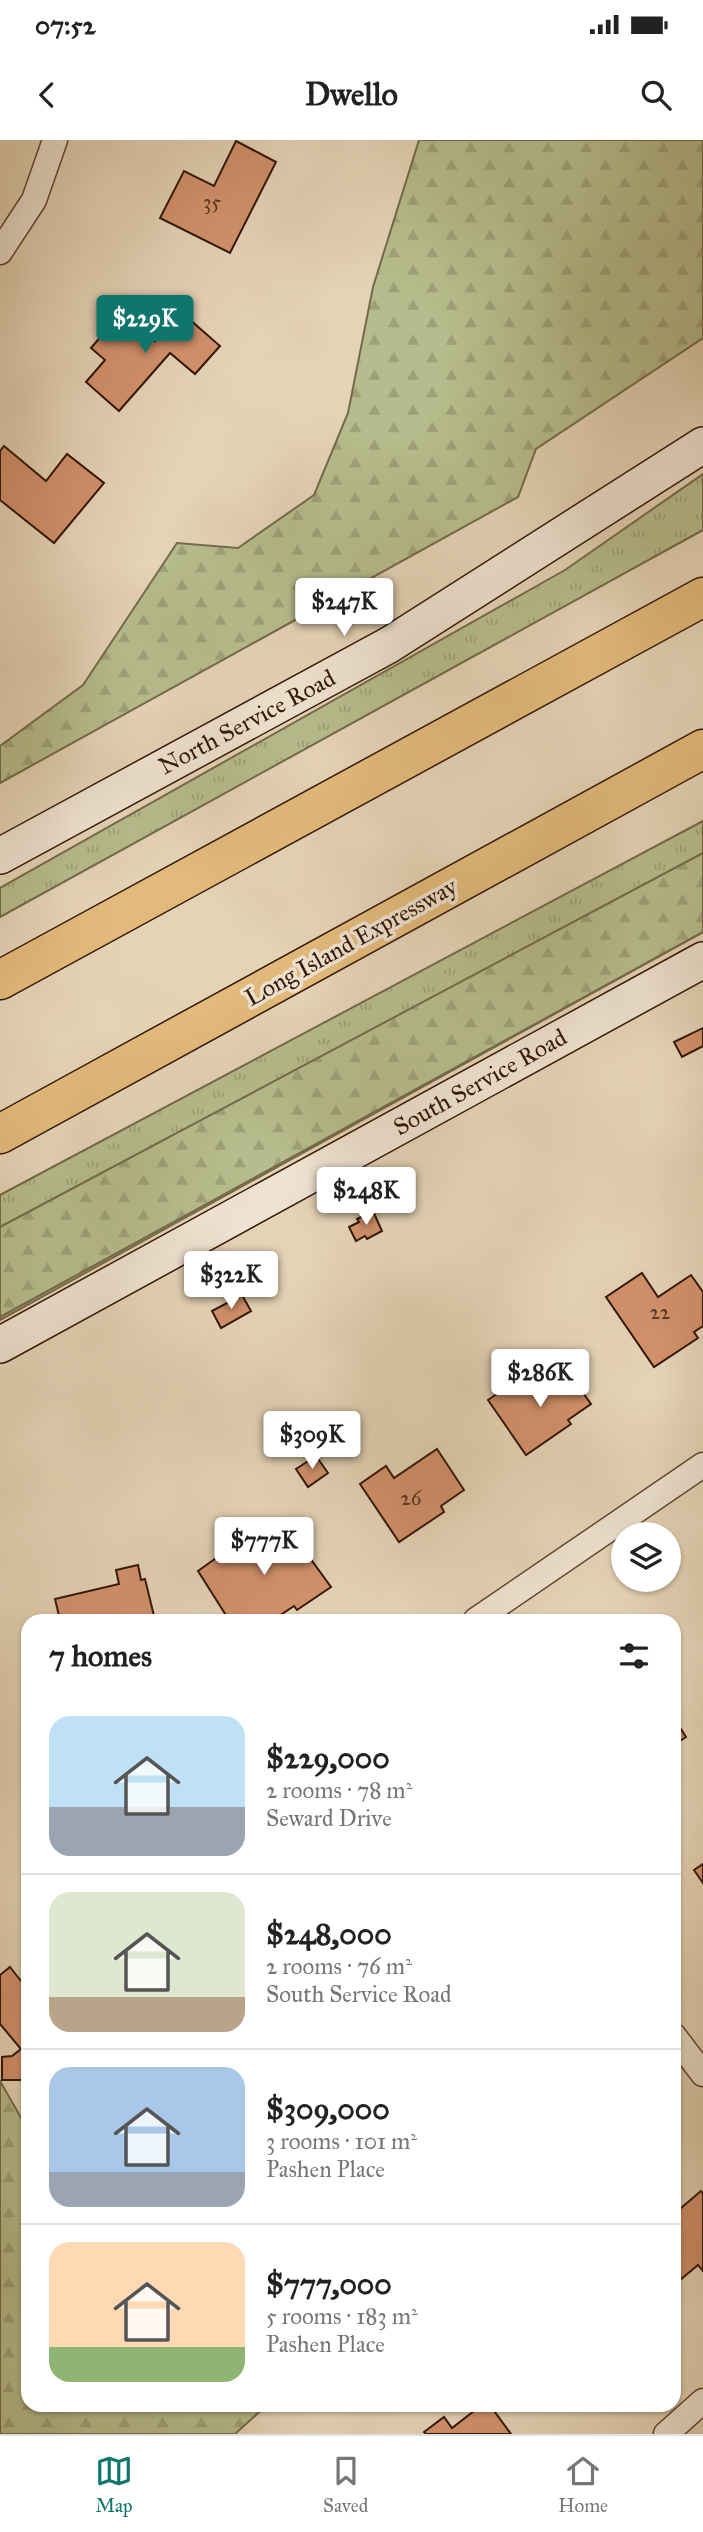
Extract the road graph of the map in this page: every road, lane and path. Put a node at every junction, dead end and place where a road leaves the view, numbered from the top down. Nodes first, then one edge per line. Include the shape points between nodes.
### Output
1 (55, 140) edge
2 (0, 252) edge
3 (703, 445) edge
4 (703, 597) edge
5 (703, 749) edge
6 (0, 856) edge
7 (703, 960) edge
8 (0, 979) edge
9 (0, 1134) edge
10 (0, 1345) edge
11 (703, 1465) edge
12 (485, 1614) edge
13 (681, 2045) edge
14 (703, 2074) edge
15 (703, 2401) edge
16 (666, 2434) edge

1 - 2 street via 34,200
3 - 6 main road, North Service Road via 389,645
4 - 8 highway
5 - 9 highway, Long Island Expressway
7 - 10 main road, South Service Road
11 - 12 street
13 - 14 street
15 - 16 street

